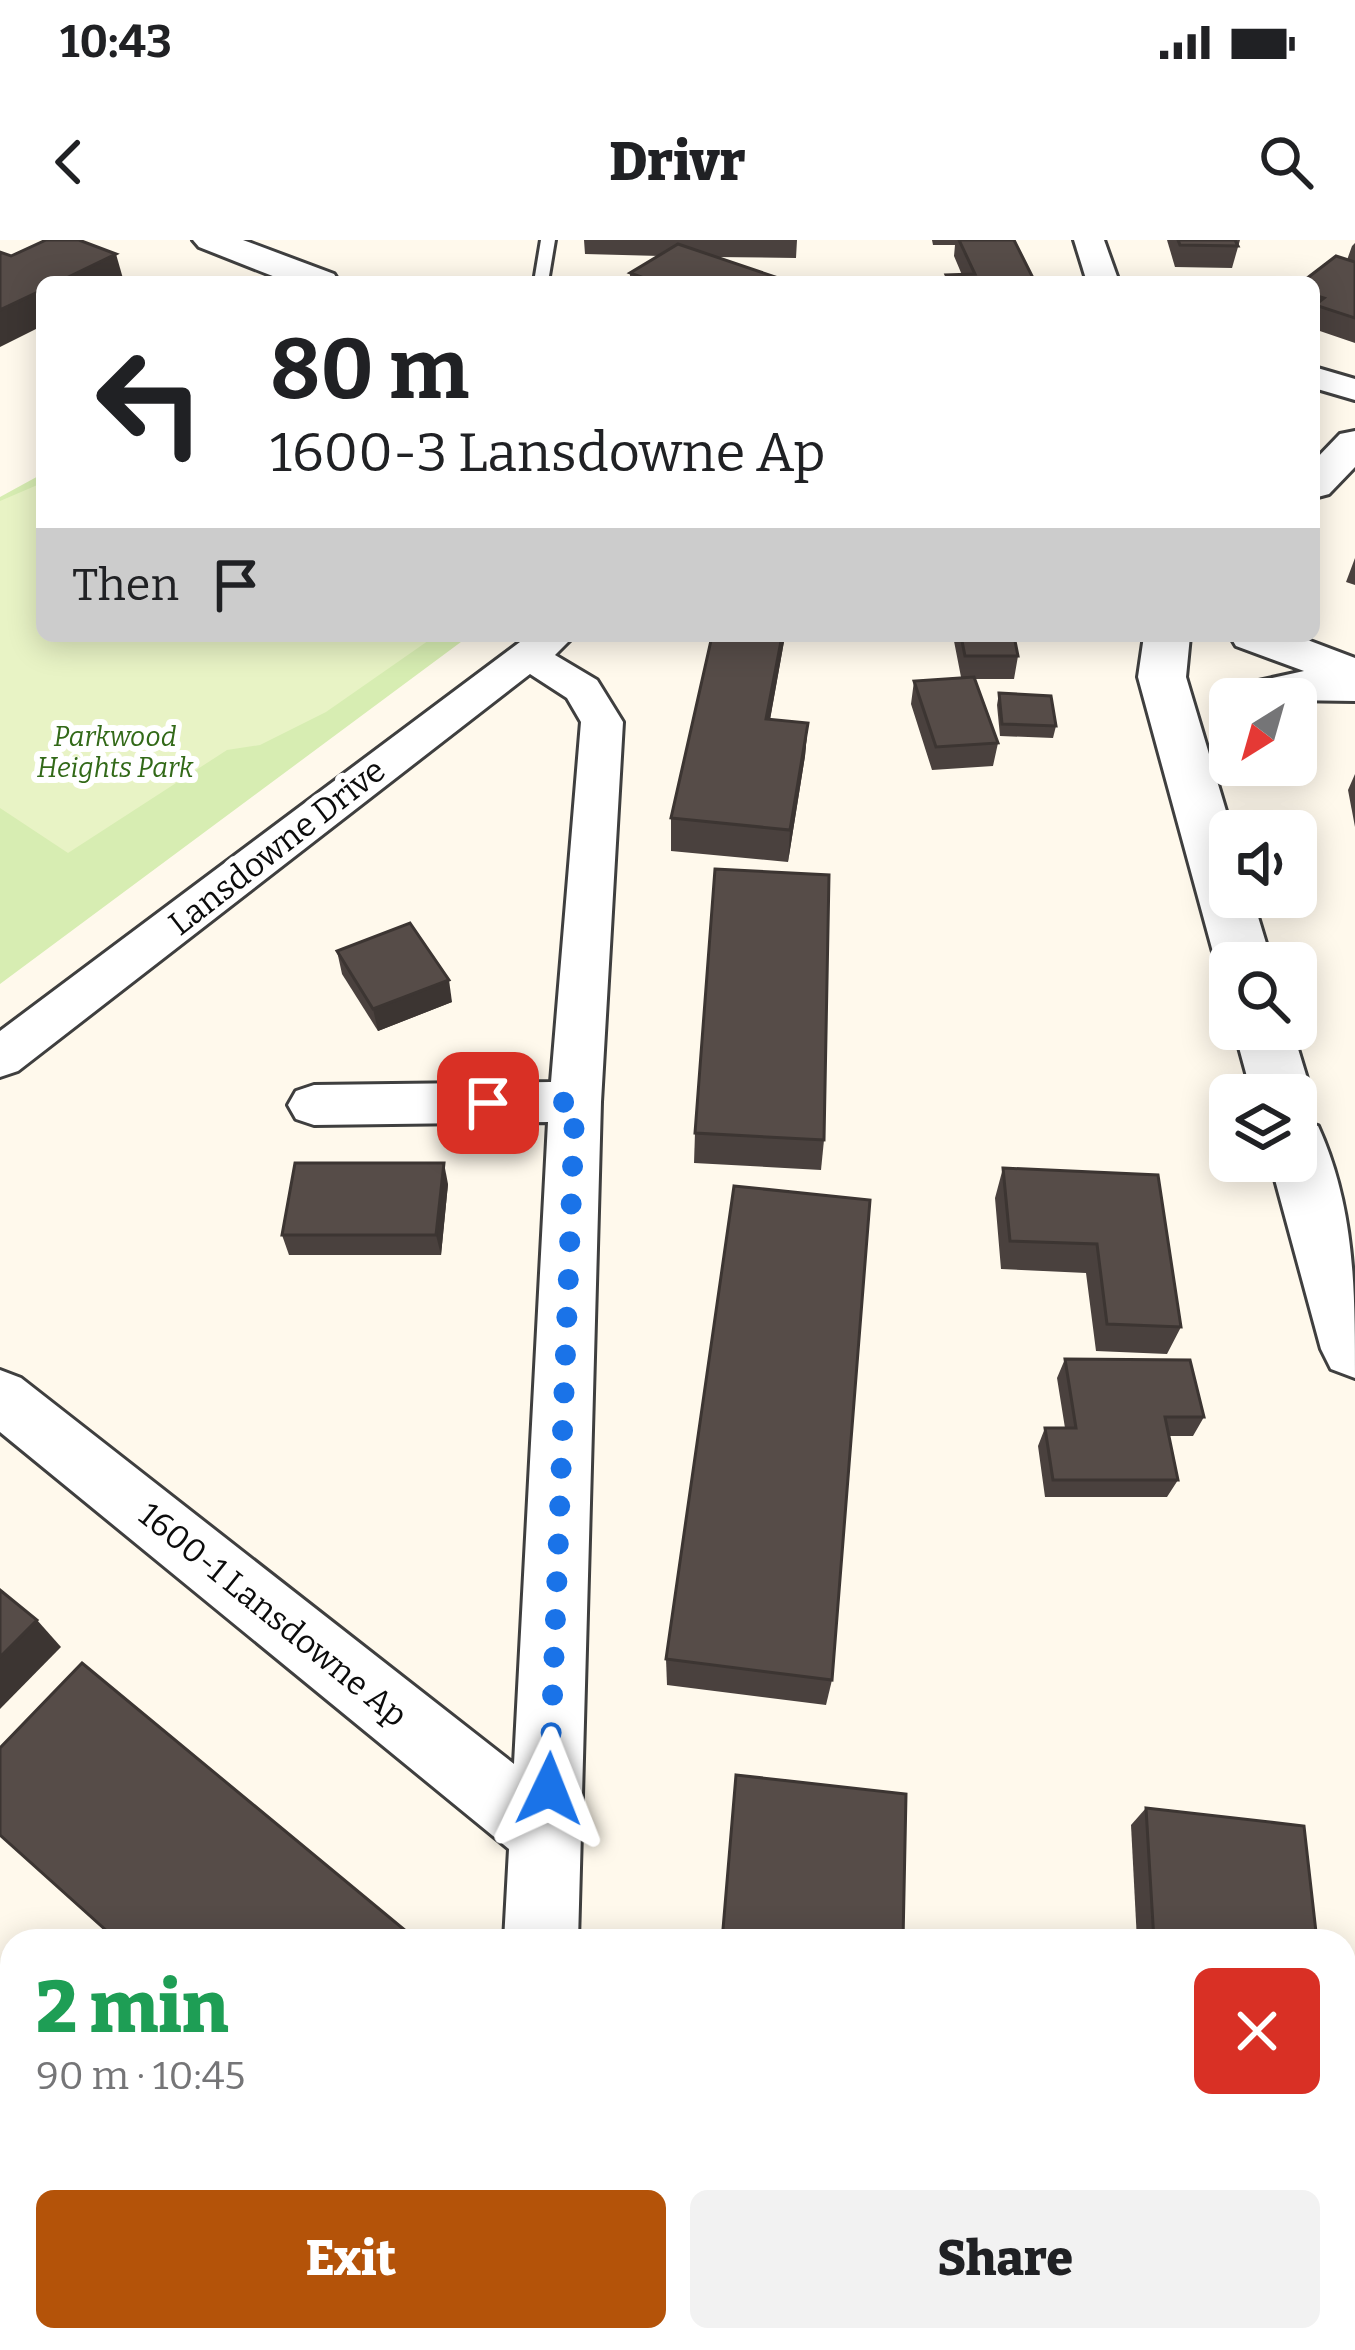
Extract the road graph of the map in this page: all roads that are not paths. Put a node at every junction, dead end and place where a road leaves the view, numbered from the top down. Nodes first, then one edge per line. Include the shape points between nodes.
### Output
1 (548, 240) edge
2 (1089, 240) edge
3 (231, 243) edge
4 (307, 276) edge
5 (543, 276) edge
6 (1101, 276) edge
7 (1320, 379) edge
8 (1355, 390) edge
9 (1355, 443) edge
10 (1320, 478) edge
11 (1166, 642) edge
12 (1269, 642) edge
13 (541, 646) edge
14 (1355, 674) edge
15 (1317, 686) edge
16 (1355, 686) edge
17 (1209, 722) edge
18 (1189, 771) junction
19 (1238, 942) edge
20 (0, 1058) edge
21 (575, 1102) junction
22 (314, 1105) dead end
23 (1307, 1182) edge
24 (1355, 1349) edge
25 (0, 1396) edge
26 (547, 1835) junction
27 (543, 1929) edge

1 - 5 lane
2 - 6 street
3 - 4 street
7 - 8 street
9 - 10 street
11 - 18 street via 1162,677
12 - 14 street
13 - 20 street, Lansdowne Drive
13 - 21 street via 596,698 602,722
15 - 16 street
17 - 18 street
18 - 19 street
21 - 22 street
21 - 26 street
23 - 24 street
25 - 26 street, 1600-1 Lansdowne Ap
26 - 27 street

